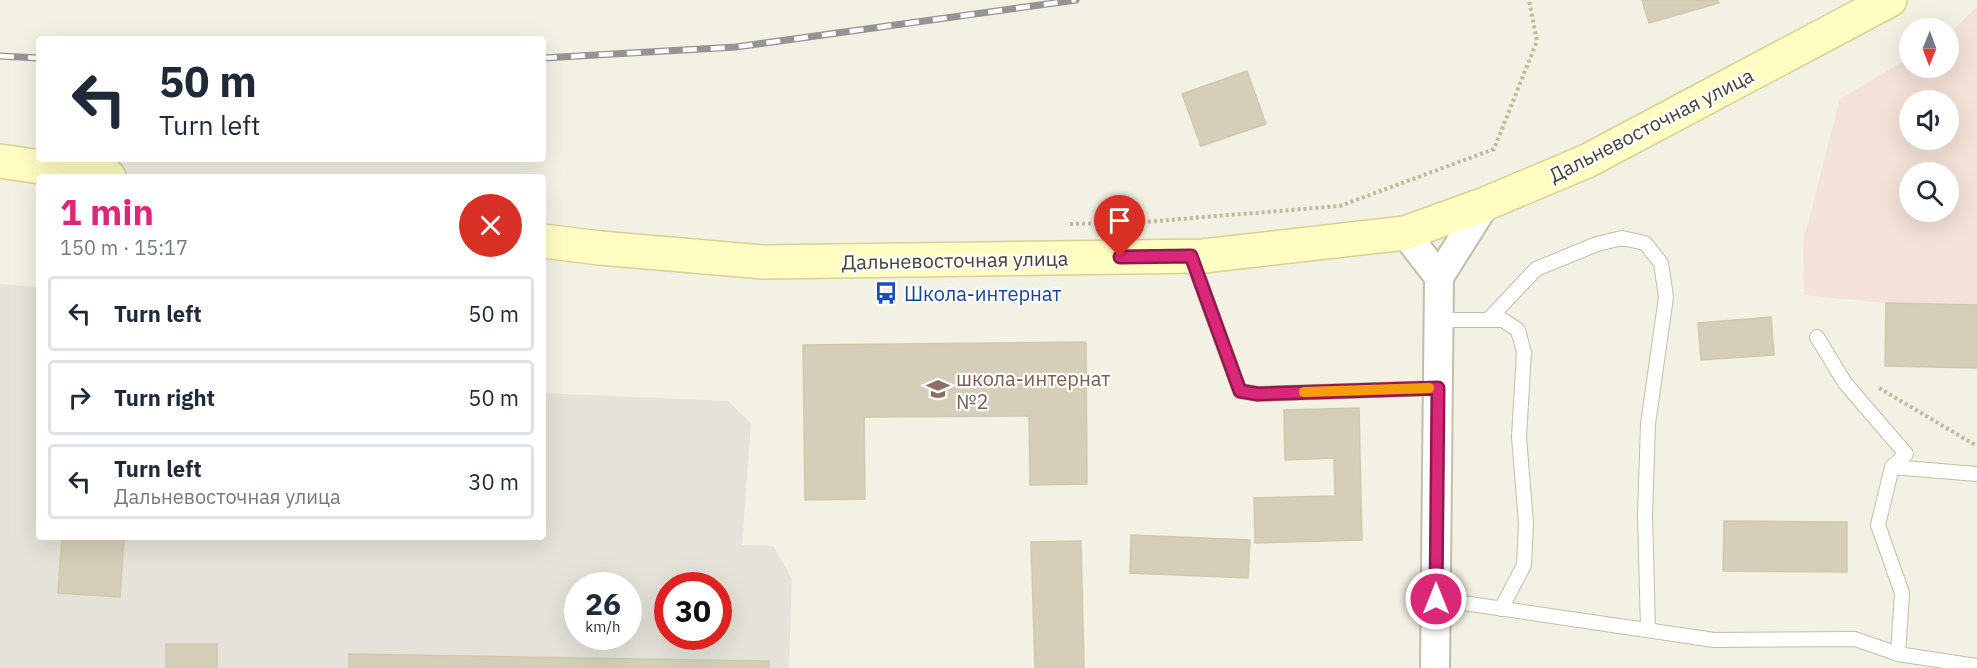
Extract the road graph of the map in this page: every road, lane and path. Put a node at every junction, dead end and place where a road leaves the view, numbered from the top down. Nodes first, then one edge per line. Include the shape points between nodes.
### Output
1 (1529, 0) edge
2 (1890, 0) edge
3 (0, 161) edge
4 (89, 174) edge
5 (1485, 204) junction
6 (1063, 225) dead end
7 (1405, 233) junction
8 (546, 241) edge
9 (1191, 256) junction
10 (1439, 277) junction
11 (1438, 320) junction
12 (1488, 320) junction
13 (1818, 337) dead end
14 (1845, 383) junction
15 (1438, 388) junction
16 (1977, 446) edge
17 (1892, 466) junction
18 (1977, 474) edge
19 (1436, 599) junction
20 (1501, 609) junction
21 (1648, 630) junction
22 (1898, 654) junction
23 (1977, 666) edge
24 (1435, 668) edge

1 - 6 path via 1537,41 1494,149 1340,206
2 - 5 street, Дальневосточная улица via 1587,161
3 - 4 street
5 - 7 street, Дальневосточная улица
5 - 10 street
7 - 9 street, Дальневосточная улица
7 - 10 street
8 - 9 street, Дальневосточная улица via 764,262
9 - 15 lane via 1240,391 1258,394
10 - 11 street
11 - 12 lane
11 - 15 street
12 - 20 lane via 1503,320 1518,330 1524,352 1519,437 1526,523 1524,565
12 - 21 lane via 1536,269 1597,244 1622,238 1645,243 1661,263 1666,297 1648,424
13 - 14 lane
14 - 16 path via 1878,388
14 - 17 lane via 1906,454
15 - 19 street
17 - 18 lane
17 - 22 lane via 1878,525 1902,593
19 - 20 lane
19 - 24 street
20 - 21 lane
21 - 22 lane via 1714,640 1855,639
22 - 23 lane

